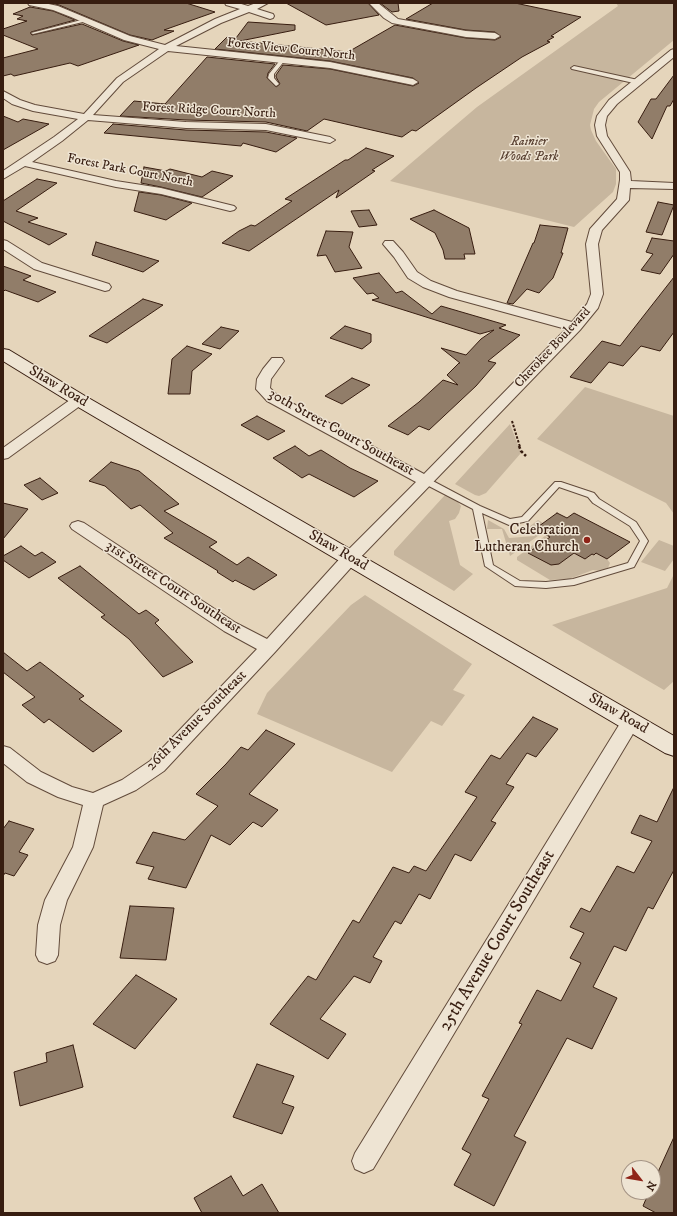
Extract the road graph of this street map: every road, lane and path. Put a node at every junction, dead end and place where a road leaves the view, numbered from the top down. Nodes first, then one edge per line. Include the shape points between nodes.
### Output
1 (32, 3) edge
2 (229, 3) edge
3 (264, 3) edge
4 (373, 3) edge
5 (248, 9) junction
6 (270, 16) dead end
7 (85, 20) junction
8 (34, 34) dead end
9 (495, 36) dead end
10 (166, 48) junction
11 (672, 56) edge
12 (283, 60) junction
13 (574, 68) dead end
14 (413, 82) dead end
15 (638, 82) junction
16 (276, 84) dead end
17 (3, 94) edge
18 (86, 117) junction
19 (330, 140) dead end
20 (24, 163) junction
21 (3, 176) edge
22 (626, 184) junction
23 (674, 186) edge
24 (230, 208) dead end
25 (3, 244) edge
26 (390, 244) dead end
27 (105, 287) dead end
28 (575, 327) junction
29 (3, 354) edge
30 (277, 361) dead end
31 (79, 400) junction
32 (512, 421) dead end
33 (3, 454) edge
34 (526, 456) dead end
35 (426, 481) junction
36 (477, 508) junction
37 (78, 526) dead end
38 (350, 558) junction
39 (269, 648) junction
40 (631, 722) junction
41 (674, 747) edge
42 (3, 753) edge
43 (94, 801) junction
44 (47, 955) dead end
45 (364, 1161) dead end

1 - 7 street, Forest View Court North via 55,8
2 - 5 street
3 - 5 street
4 - 9 street via 395,21 466,34
5 - 6 street
5 - 10 street via 201,29
7 - 8 lane
7 - 10 street, Forest View Court North via 127,38
10 - 12 street, Forest View Court North
10 - 18 street via 120,80
11 - 15 street
12 - 14 street, Forest View Court North via 330,65
12 - 16 lane via 271,76
13 - 15 lane
15 - 22 street via 608,106 600,125 604,141 625,172
17 - 18 street, Forest Ridge Court North via 33,108
18 - 19 street, Forest Ridge Court North via 186,125 266,127
18 - 20 street
20 - 21 street
20 - 24 street, Forest Park Court North
22 - 23 street
22 - 28 street, Cherokee Boulevard via 623,200 596,230 592,244 597,294 593,305
25 - 27 street via 38,266
26 - 28 street via 412,275 427,284 453,294
28 - 35 street, Cherokee Boulevard
29 - 31 main road, Shaw Road
30 - 35 street, 30th Street Court Southeast via 264,379 263,389 272,398
31 - 33 street
31 - 38 main road, Shaw Road
32 - 34 path
35 - 36 lane
35 - 38 street, Cherokee Boulevard
36 - 36 lane via 509,522 525,520 558,484 591,495 596,501 634,524 644,542 631,565 574,582 546,586 518,584 489,566
37 - 39 street, 31st Street Court Southeast via 230,627
38 - 39 street, 26th Avenue Southeast
38 - 40 main road, Shaw Road
39 - 43 street, 26th Avenue Southeast via 157,766 128,785
40 - 41 main road, Shaw Road
40 - 45 street, 25th Avenue Court Southeast
42 - 43 street via 34,777 65,792
43 - 44 street via 83,847 56,900 49,925

